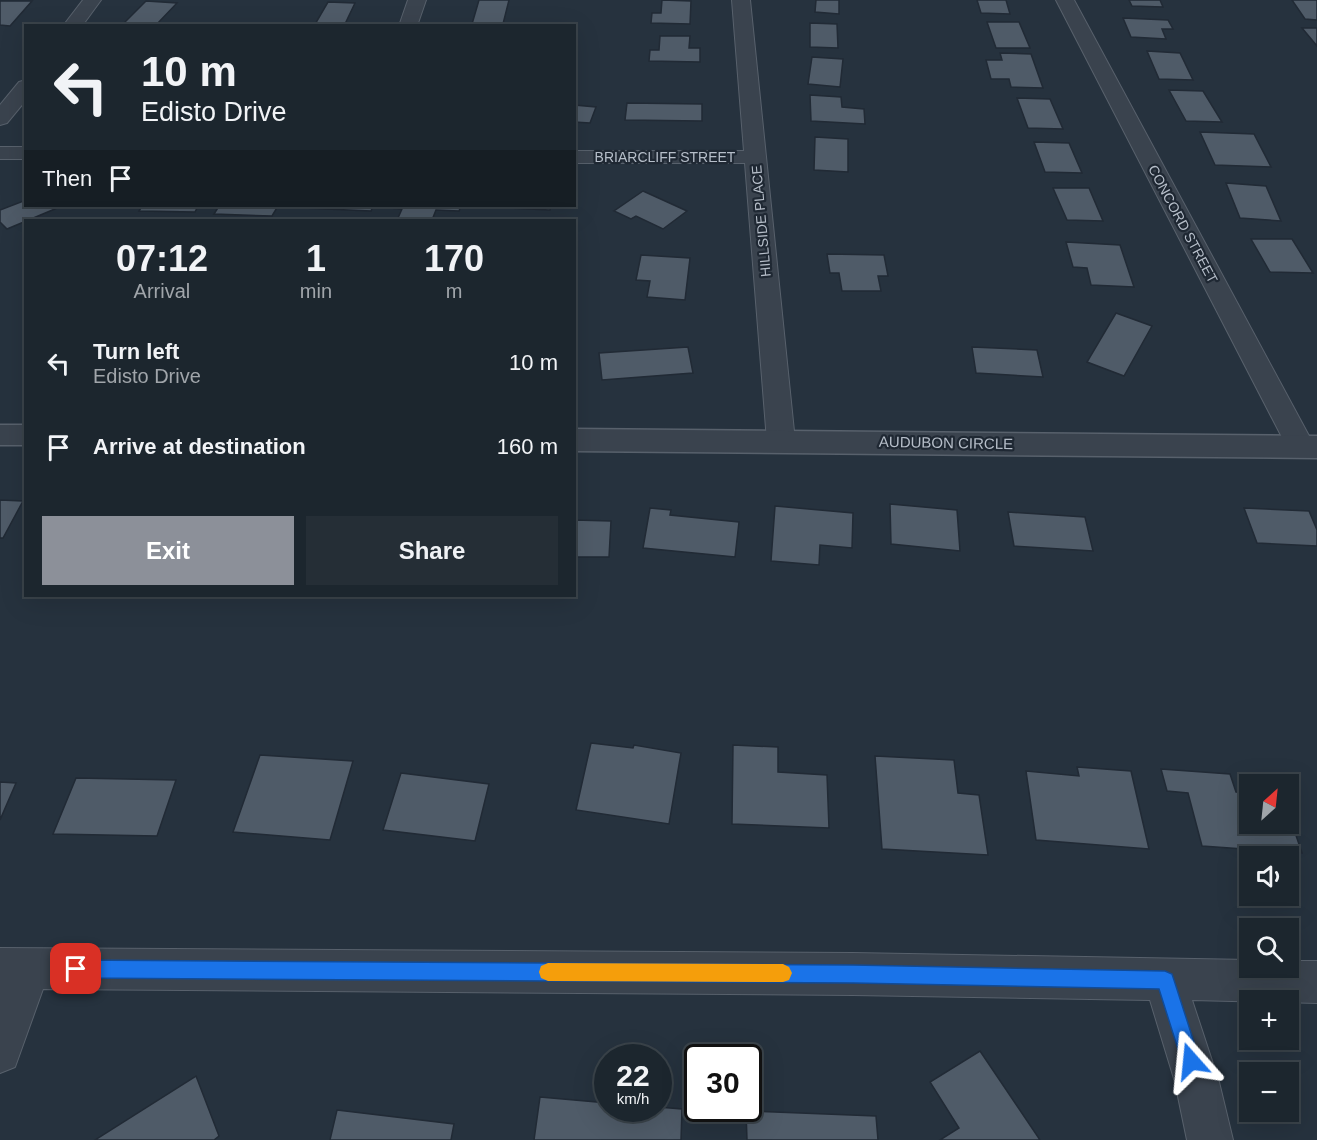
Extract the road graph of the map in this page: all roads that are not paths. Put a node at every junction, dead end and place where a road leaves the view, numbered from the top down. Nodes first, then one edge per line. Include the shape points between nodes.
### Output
1 (92, 0) edge
2 (417, 0) edge
3 (741, 0) edge
4 (1065, 0) edge
5 (74, 24) edge
6 (409, 24) edge
7 (24, 89) edge
8 (0, 119) edge
9 (0, 153) edge
10 (24, 153) edge
11 (576, 157) edge
12 (756, 158) junction
13 (0, 435) edge
14 (24, 435) edge
15 (576, 440) edge
16 (782, 441) junction
17 (1309, 447) edge
18 (14, 969) edge
19 (1165, 980) junction
20 (1317, 982) edge
21 (0, 1052) edge
22 (1210, 1140) edge

1 - 5 street
2 - 6 street
3 - 12 street, HILLSIDE PLACE
4 - 17 street, CONCORD STREET
7 - 8 street
9 - 10 street
11 - 12 street, BRIARCLIFF STREET
12 - 16 street, HILLSIDE PLACE
13 - 14 street
15 - 16 street, AUDUBON CIRCLE
16 - 17 street, AUDUBON CIRCLE
18 - 19 street via 853,974
18 - 21 street
19 - 20 street
19 - 22 street via 1197,1082

